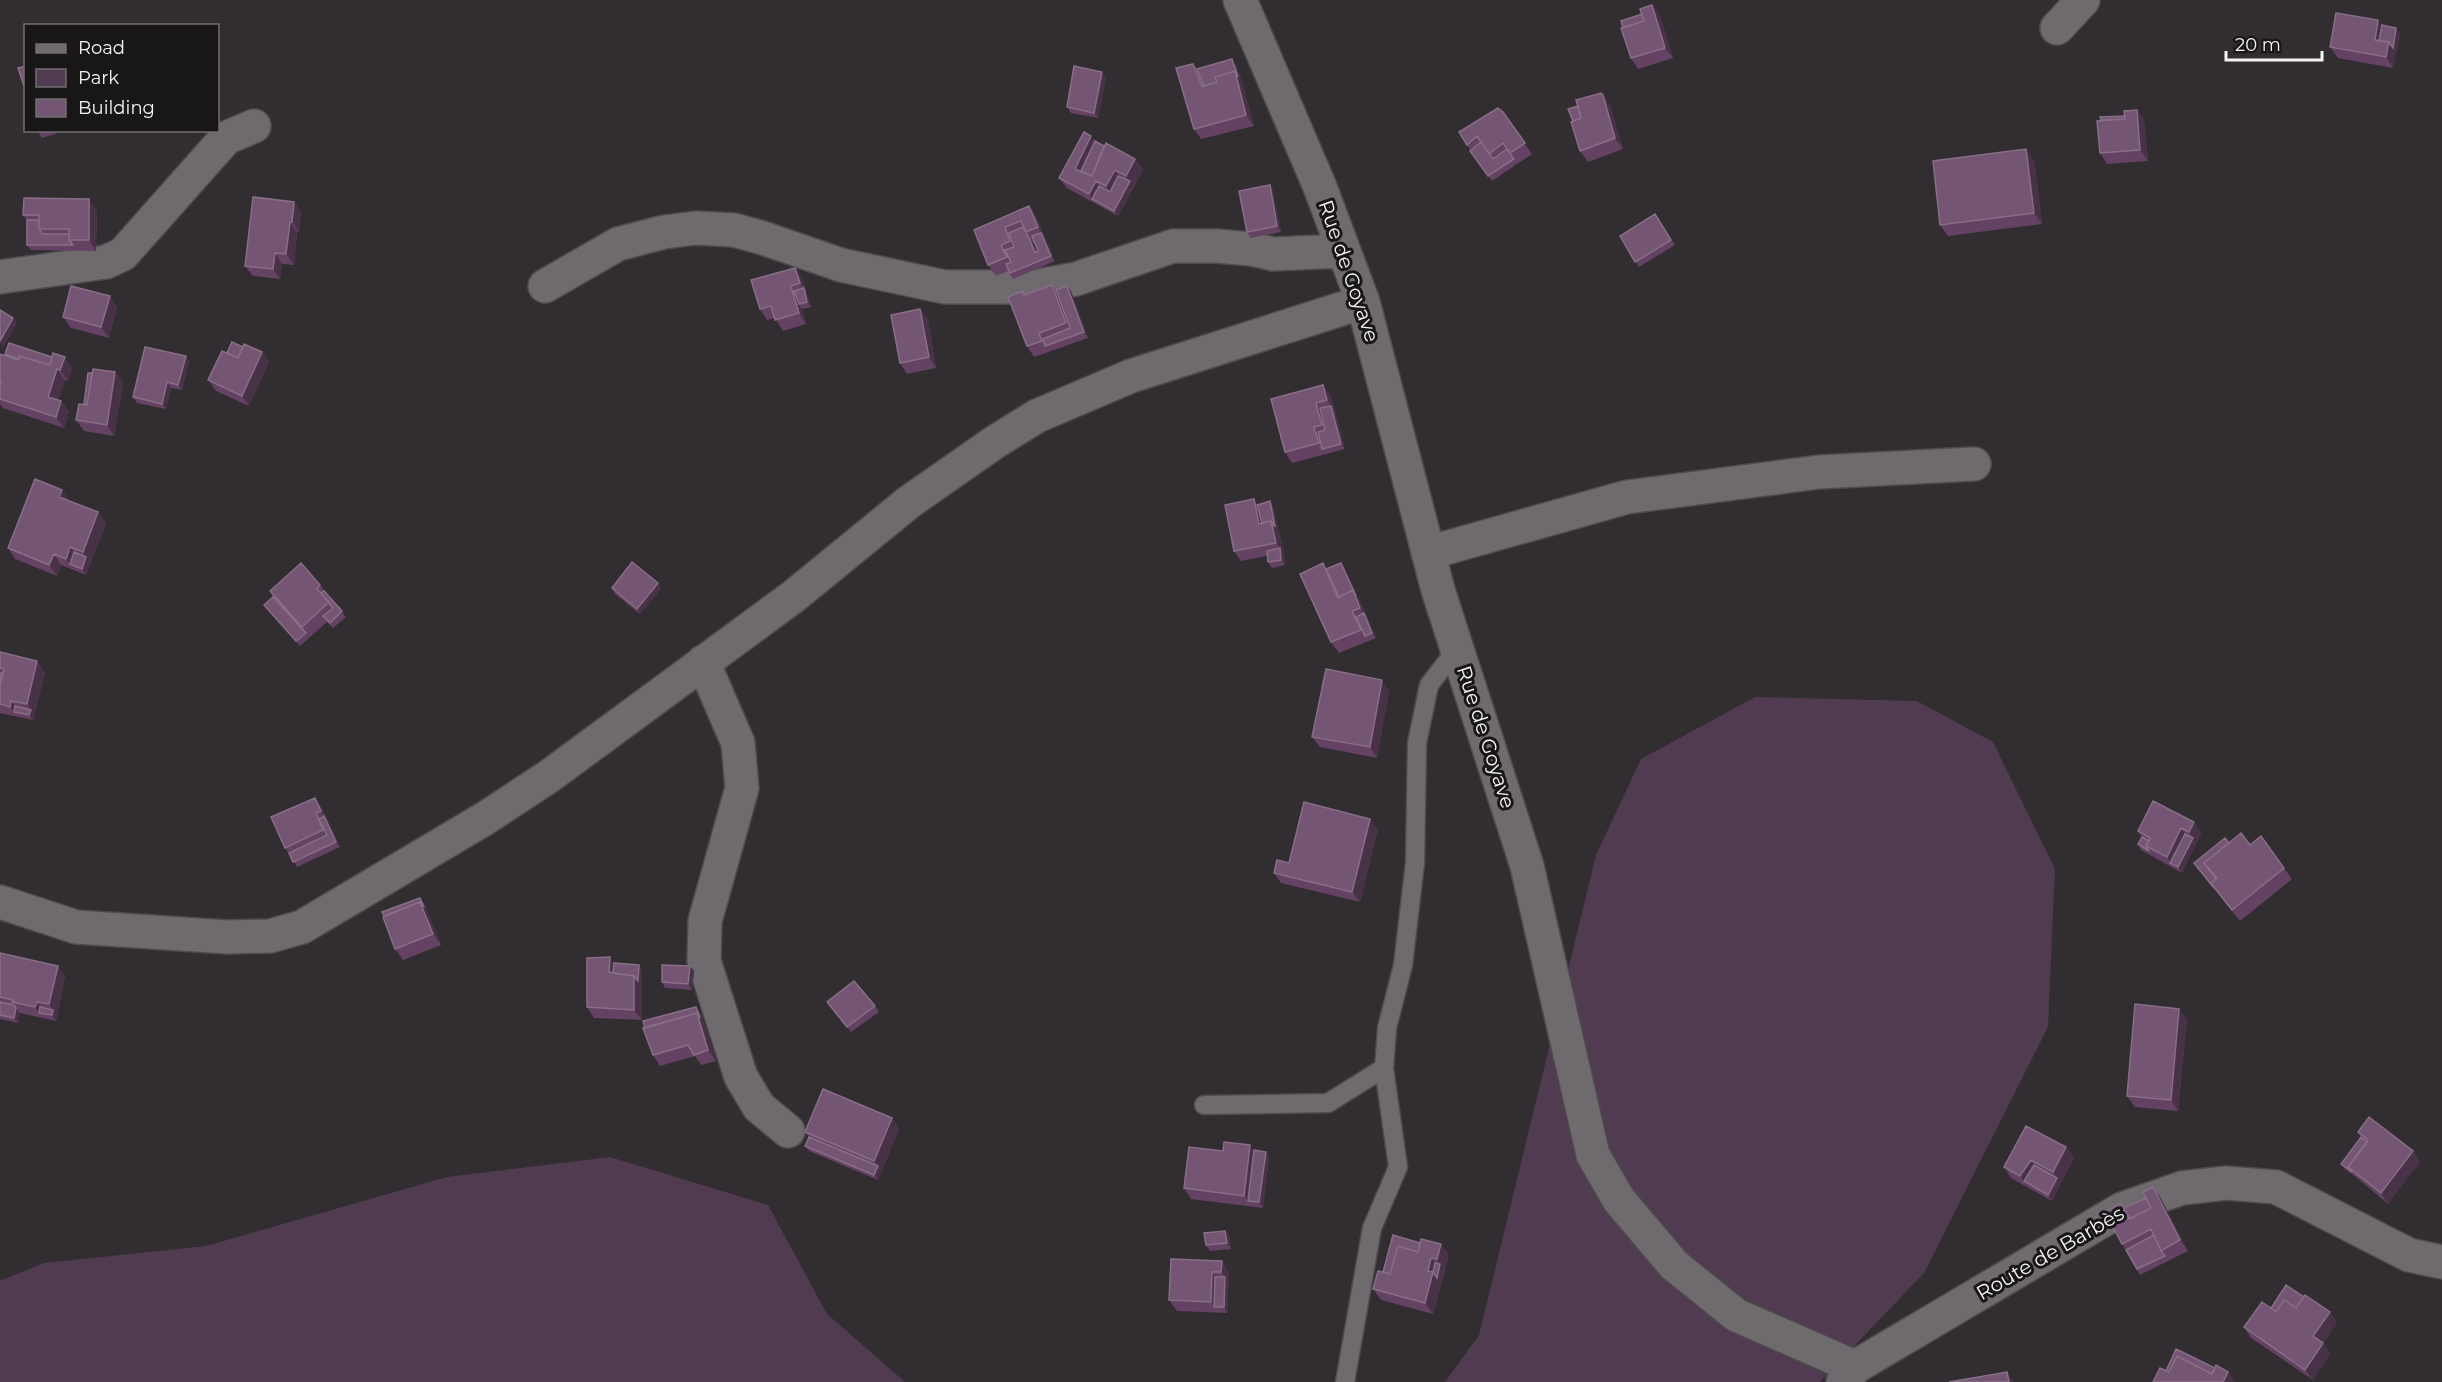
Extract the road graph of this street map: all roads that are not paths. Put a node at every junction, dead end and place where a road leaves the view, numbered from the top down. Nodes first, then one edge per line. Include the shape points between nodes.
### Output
1 (1239, 0) edge
2 (2083, 0) edge
3 (2057, 28) dead end
4 (254, 126) dead end
5 (1344, 251) junction
6 (0, 277) edge
7 (545, 286) dead end
8 (1363, 302) junction
9 (1974, 464) dead end
10 (1428, 553) junction
11 (1457, 649) junction
12 (703, 662) junction
13 (0, 902) edge
14 (1384, 1068) junction
15 (1204, 1106) dead end
16 (788, 1131) dead end
17 (2442, 1262) edge
18 (1849, 1375) edge
19 (1345, 1382) edge

1 - 5 street, Rue de Goyave
2 - 3 street
4 - 6 street via 226,138 123,254 106,262
5 - 7 street via 1274,254 1216,246 1173,246 1065,281 1033,287 965,288 841,265 734,230 696,228 618,244
5 - 8 street, Rue de Goyave
8 - 10 street, Rue de Goyave
8 - 12 street via 1131,376 1037,416 909,502 794,596
9 - 10 street via 1819,472 1628,497
10 - 11 street, Rue de Goyave
11 - 14 lane via 1429,685 1417,743 1415,863 1403,965 1387,1028
11 - 18 street, Rue de Goyave via 1527,866 1593,1155 1619,1200 1674,1265 1736,1315
12 - 13 street via 548,777 302,927 270,936 227,937 76,927
12 - 16 street via 738,743 742,788 705,921 704,961 741,1077 759,1107
14 - 15 lane via 1328,1103
14 - 19 lane via 1398,1167 1372,1228
17 - 18 street, Route de Barbès via 2409,1255 2276,1187 2226,1183 2182,1188 2122,1209

